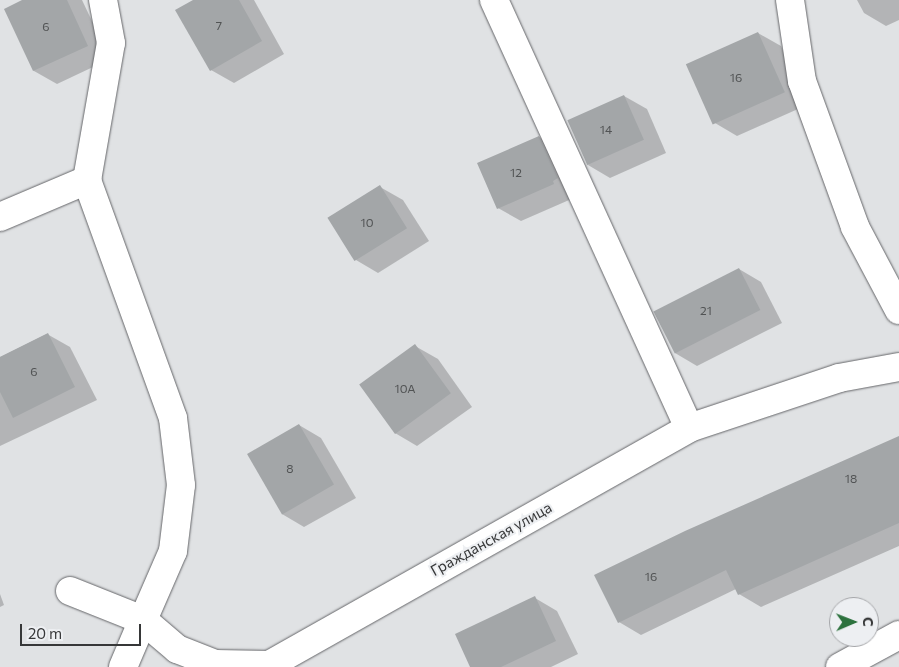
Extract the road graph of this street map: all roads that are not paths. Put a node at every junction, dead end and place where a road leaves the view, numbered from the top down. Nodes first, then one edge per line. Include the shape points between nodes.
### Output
1 (103, 0) edge
2 (494, 0) edge
3 (790, 0) edge
4 (88, 180) junction
5 (0, 217) edge
6 (899, 310) edge
7 (899, 368) edge
8 (689, 428) junction
9 (70, 591) dead end
10 (142, 620) junction
11 (899, 635) edge
12 (124, 667) edge
13 (840, 667) edge

1 - 4 street via 112,43
2 - 8 street via 504,15
3 - 6 street via 802,81 855,228
4 - 5 street
4 - 10 street via 173,418 180,475 173,552
7 - 8 street, Гражданская улица via 839,378
8 - 10 street, Гражданская улица via 269,665 215,664 177,649
9 - 10 street, Гражданская улица
10 - 12 street
11 - 13 street

